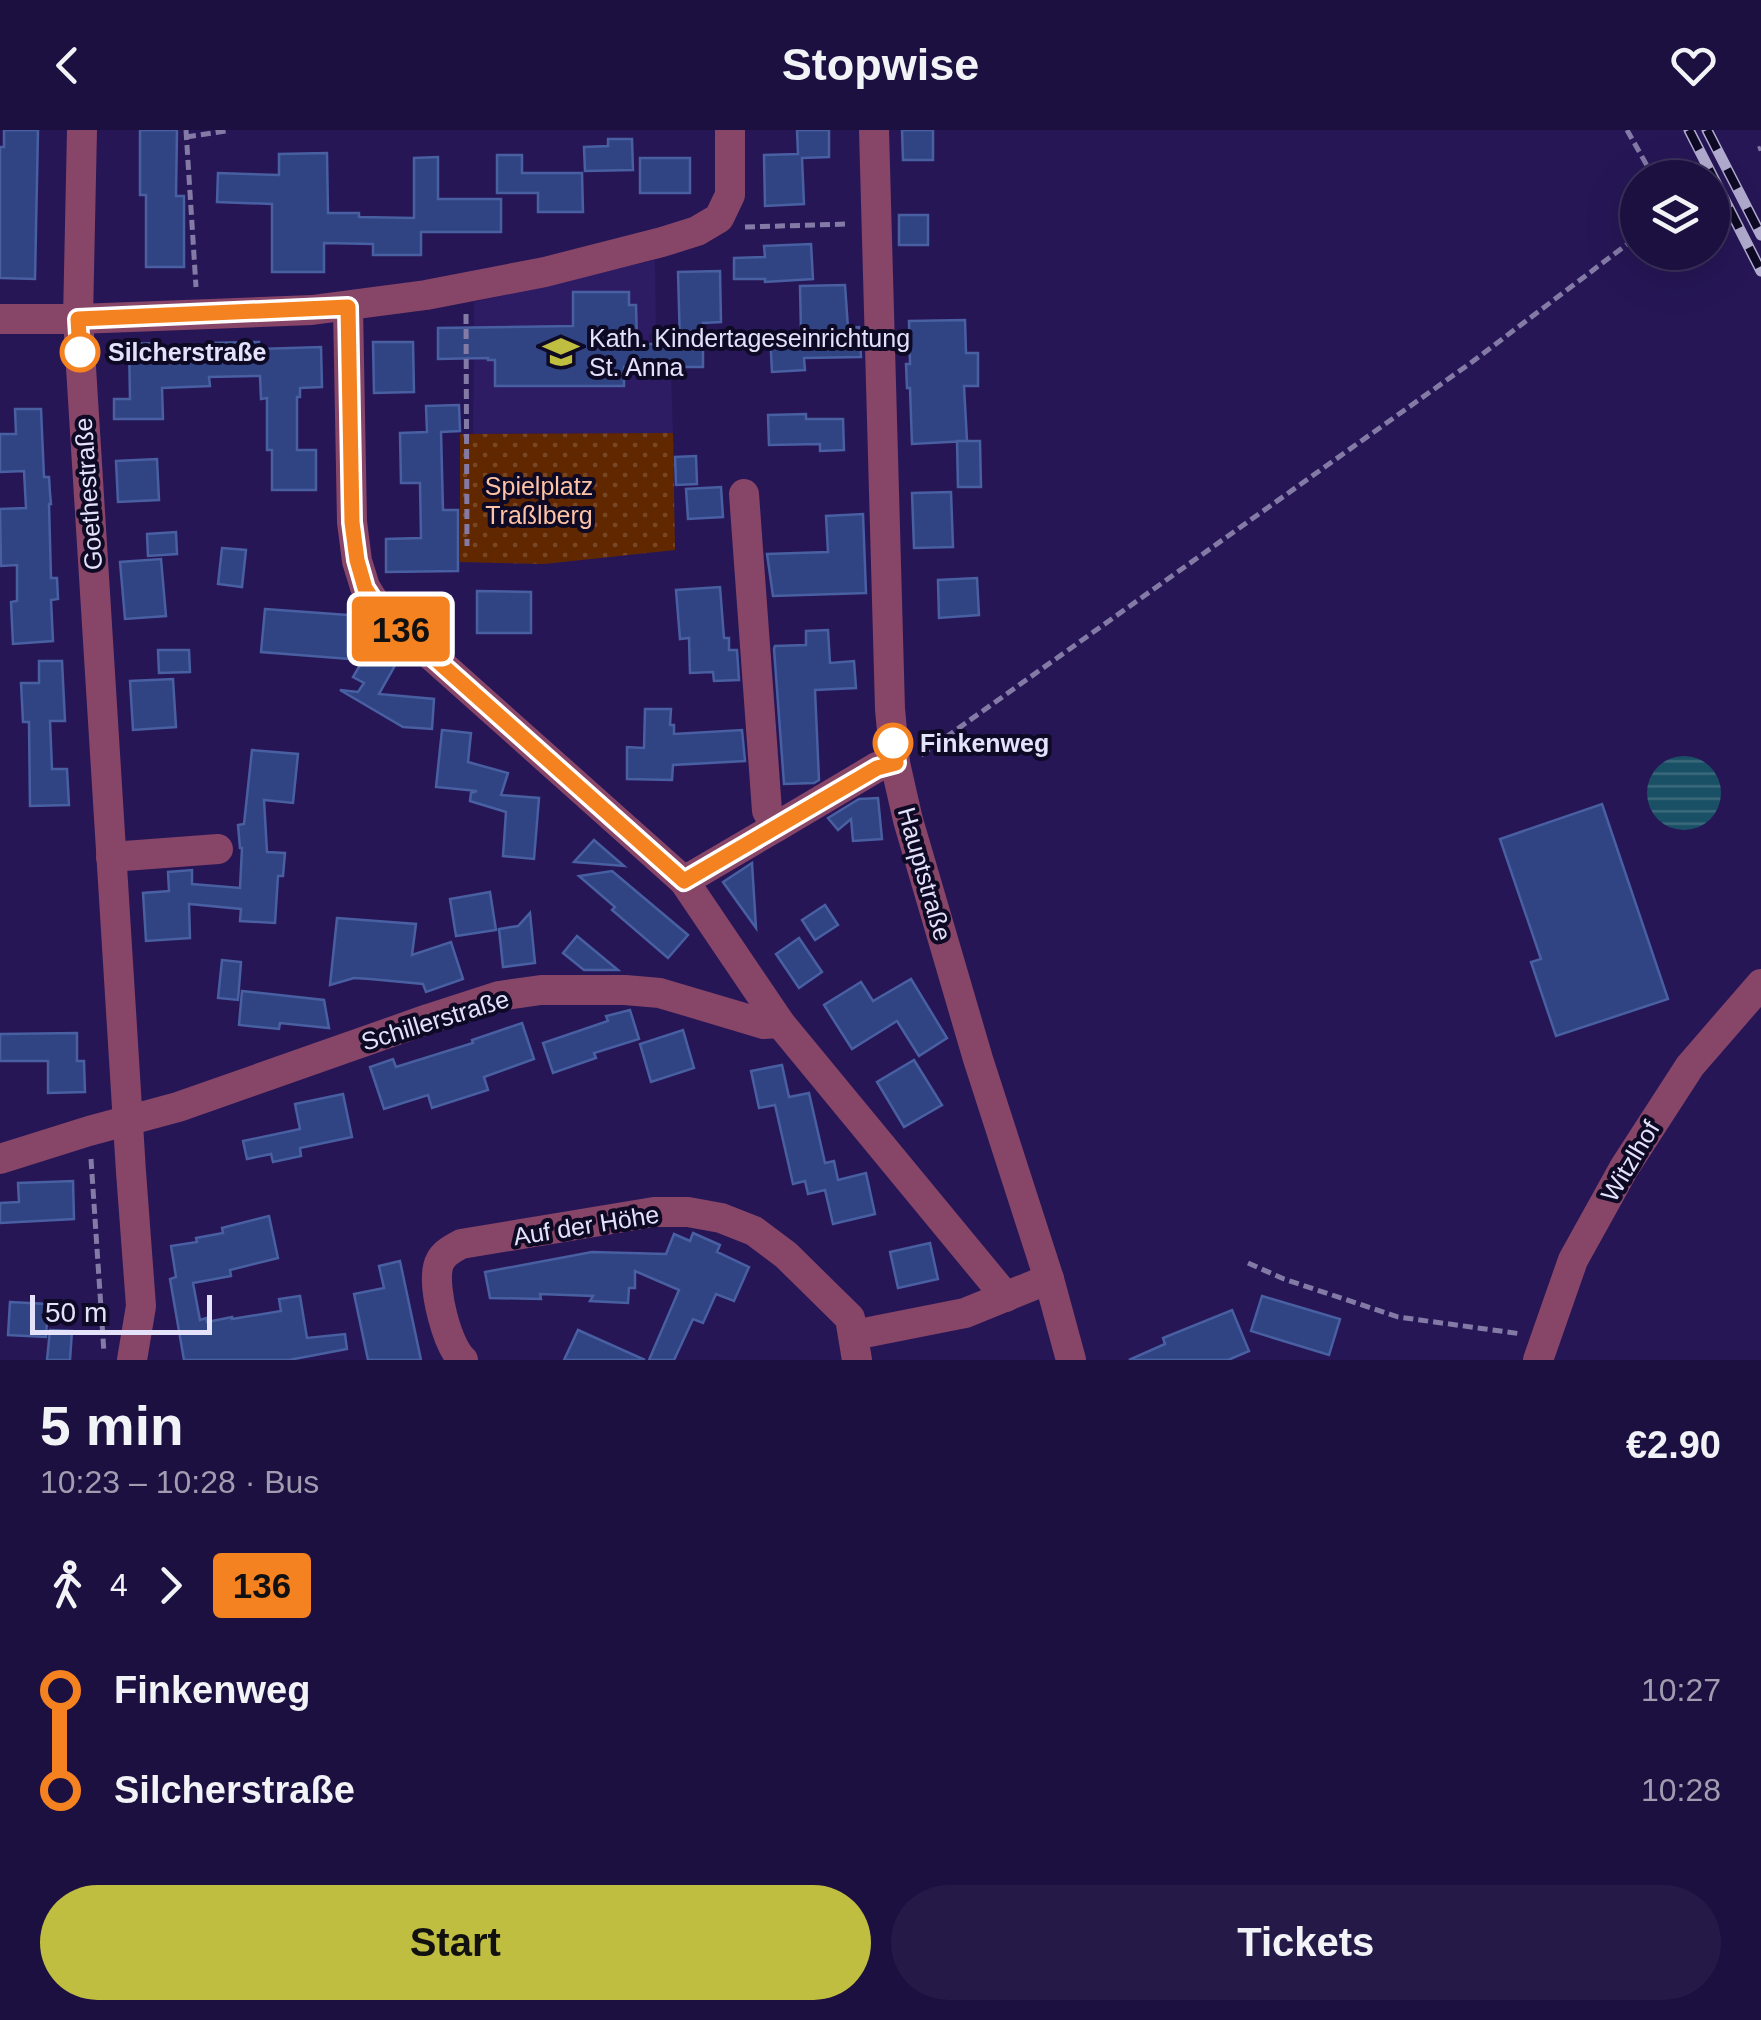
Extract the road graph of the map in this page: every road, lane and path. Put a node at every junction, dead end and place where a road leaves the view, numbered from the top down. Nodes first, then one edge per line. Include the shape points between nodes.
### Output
1 (82, 130) edge
2 (730, 130) edge
3 (874, 130) edge
4 (1627, 130) edge
5 (226, 131) edge
6 (186, 134) edge
7 (1644, 160) edge
8 (718, 218) junction
9 (875, 224) junction
10 (1620, 250) edge
11 (466, 287) junction
12 (348, 307) junction
13 (197, 315) junction
14 (0, 318) edge
15 (78, 319) junction
16 (744, 494) dead end
17 (467, 546) dead end
18 (896, 763) junction
19 (776, 827) junction
20 (218, 849) dead end
21 (112, 857) junction
22 (684, 881) junction
23 (1761, 984) edge
24 (780, 1022) junction
25 (128, 1120) junction
26 (89, 1131) junction
27 (0, 1159) edge
28 (1248, 1263) dead end
29 (1049, 1278) junction
30 (1006, 1297) junction
31 (856, 1348) edge
32 (1541, 1348) edge
33 (104, 1360) edge
34 (132, 1360) edge
35 (464, 1360) edge
36 (1071, 1360) edge

1 - 15 street, Goethestraße
2 - 8 street via 730,195
3 - 9 street, Hauptstraße
4 - 7 path
5 - 6 path
6 - 13 path
8 - 9 path via 744,227
8 - 11 street via 662,242
9 - 18 street, Hauptstraße
10 - 18 path via 911,762
11 - 12 street
11 - 17 path
12 - 13 street
12 - 22 street via 352,522 365,588 378,608
13 - 15 street
14 - 15 street
15 - 21 street, Goethestraße
16 - 19 street via 767,811
18 - 19 street
18 - 29 street, Hauptstraße via 978,1059
19 - 22 street
20 - 21 street
21 - 25 street, Goethestraße
22 - 24 street
23 - 32 street, Witzlhof via 1690,1066 1624,1168 1573,1260
24 - 25 street, Schillerstraße via 764,1024 660,993 584,988 499,996
24 - 30 street
25 - 26 street, Schillerstraße
25 - 34 street, Goethestraße via 142,1306
26 - 27 street, Schillerstraße
26 - 33 path
28 - 32 path via 1398,1317
29 - 30 street
29 - 36 street, Hauptstraße
30 - 31 street, Auf der Höhe
31 - 35 street, Auf der Höhe via 850,1318 754,1230 688,1212 654,1212 461,1244 444,1254 438,1288 454,1352

